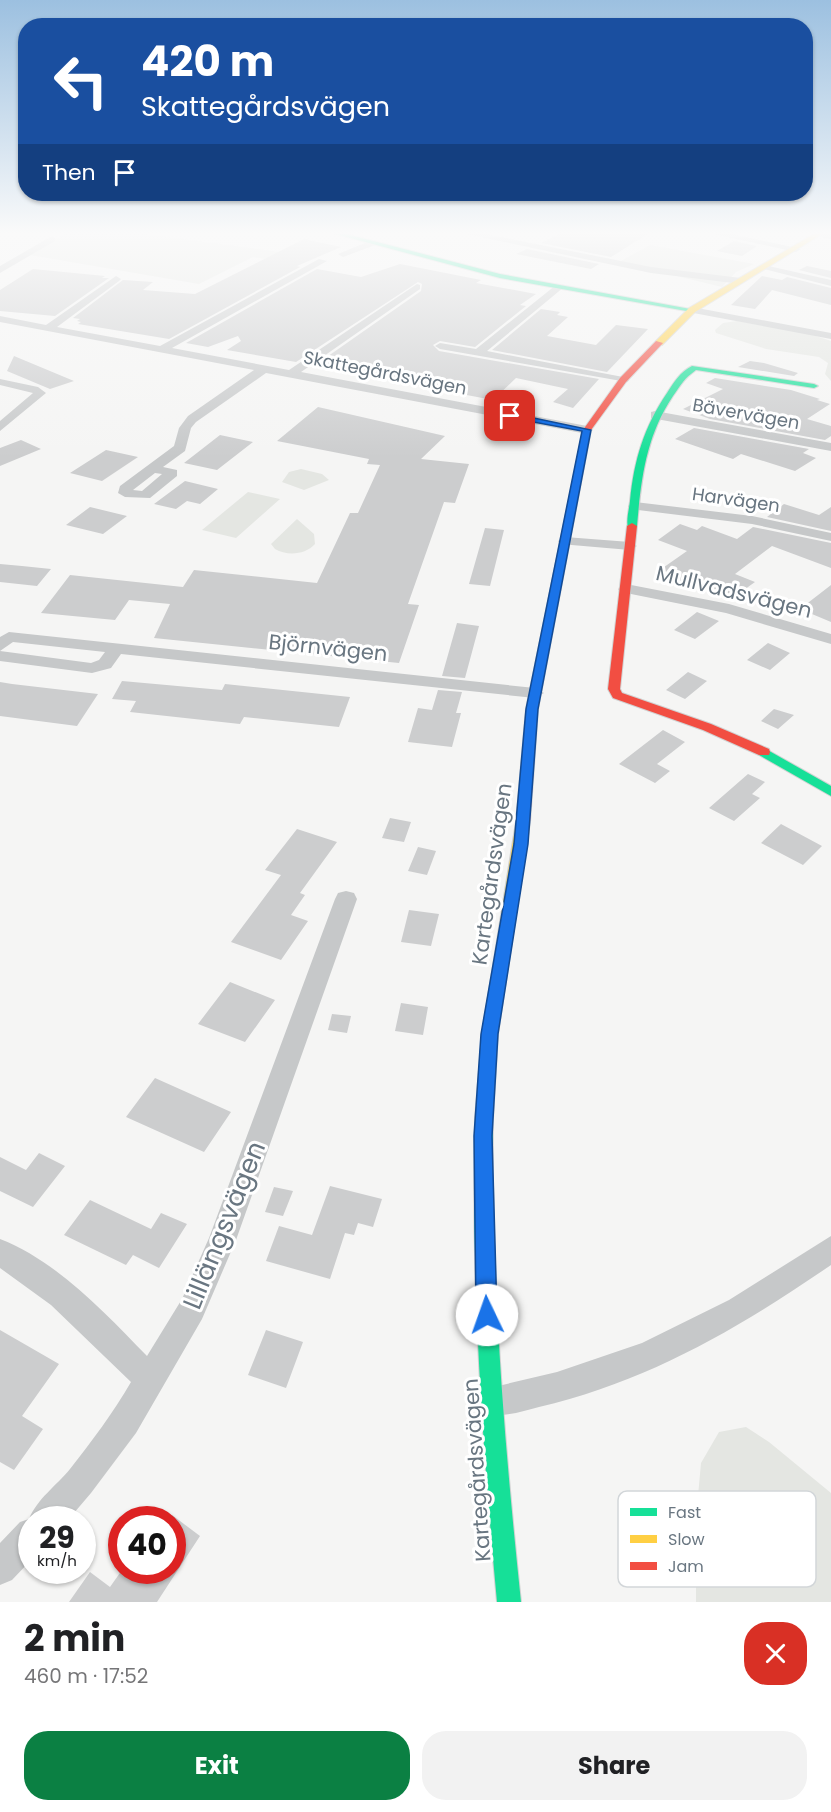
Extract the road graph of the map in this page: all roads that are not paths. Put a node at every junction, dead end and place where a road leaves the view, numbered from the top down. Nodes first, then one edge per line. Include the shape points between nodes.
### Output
1 (77, 307) edge
2 (239, 307) edge
3 (388, 307) edge
4 (535, 307) edge
5 (673, 307) edge
6 (697, 307) edge
7 (692, 310) junction
8 (0, 319) edge
9 (48, 328) junction
10 (831, 336) edge
11 (440, 346) dead end
12 (161, 350) junction
13 (480, 352) junction
14 (264, 369) junction
15 (291, 374) junction
16 (623, 380) junction
17 (0, 381) edge
18 (814, 386) dead end
19 (654, 415) junction
20 (0, 427) edge
21 (587, 430) junction
22 (831, 447) edge
23 (153, 468) dead end
24 (635, 506) junction
25 (831, 537) edge
26 (565, 541) junction
27 (630, 546) junction
28 (626, 589) junction
29 (831, 639) edge
30 (0, 646) edge
31 (117, 648) junction
32 (0, 656) edge
33 (535, 693) junction
34 (831, 792) edge
35 (346, 899) dead end
36 (831, 1250) edge
37 (0, 1252) edge
38 (152, 1382) junction
39 (492, 1401) junction
40 (58, 1506) edge
41 (18, 1549) edge
42 (0, 1568) edge
43 (509, 1602) edge

1 - 9 street
2 - 12 street
3 - 15 street
4 - 13 street
5 - 7 street
6 - 7 street, Kartegårdsvägen
7 - 10 street
7 - 16 street, Kartegårdsvägen
8 - 9 street, Skattegårdsvägen
9 - 12 street, Skattegårdsvägen
11 - 13 street
12 - 14 street, Skattegårdsvägen
13 - 16 street
14 - 15 street, Skattegårdsvägen
14 - 23 street via 188,423 180,448
15 - 21 street, Skattegårdsvägen
16 - 21 street, Kartegårdsvägen
17 - 20 street via 39,393
18 - 19 street via 700,368 687,371
19 - 22 street, Bävervägen
19 - 24 street via 640,453
21 - 26 street, Kartegårdsvägen
24 - 25 street, Harvägen via 752,520
24 - 27 street
26 - 27 street
26 - 33 street, Kartegårdsvägen
27 - 28 street
28 - 29 street, Mullvadsvägen via 729,609
28 - 34 street via 614,689 617,695 753,745
30 - 31 street, Björnvägen via 9,637
31 - 32 street via 105,664 92,668
31 - 33 street, Björnvägen
33 - 39 street, Kartegårdsvägen via 521,844 490,1034 485,1095 483,1233
35 - 38 street, Lillängsvägen via 222,1240 192,1310
36 - 39 street via 741,1309 666,1348 597,1377 538,1394
37 - 38 street via 83,1314
38 - 40 street, Lillängsvägen via 80,1482
39 - 43 street, Kartegårdsvägen
41 - 42 street

